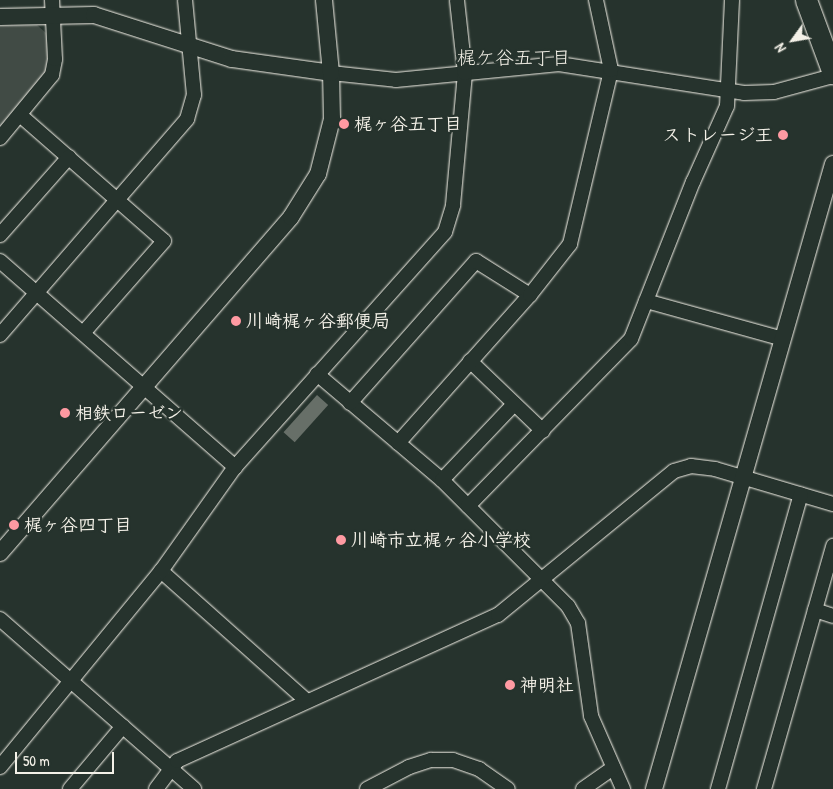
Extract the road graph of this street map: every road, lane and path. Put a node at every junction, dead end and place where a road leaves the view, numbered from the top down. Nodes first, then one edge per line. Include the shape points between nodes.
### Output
1 (186, 0) edge
2 (324, 0) edge
3 (457, 0) edge
4 (596, 0) edge
5 (732, 0) edge
6 (806, 0) edge
7 (53, 7) edge
8 (0, 16) edge
9 (190, 46) junction
10 (611, 70) junction
11 (331, 72) junction
12 (465, 73) junction
13 (833, 74) edge
14 (730, 90) junction
15 (20, 115) junction
16 (0, 138) edge
17 (69, 157) junction
18 (833, 164) edge
19 (119, 199) junction
20 (0, 235) edge
21 (0, 260) edge
22 (38, 292) junction
23 (530, 295) junction
24 (646, 301) junction
25 (84, 332) junction
26 (0, 335) edge
27 (783, 339) junction
28 (470, 361) junction
29 (316, 374) junction
30 (143, 384) junction
31 (350, 402) junction
32 (514, 404) junction
33 (543, 430) junction
34 (398, 443) junction
35 (235, 467) junction
36 (743, 477) junction
37 (442, 480) junction
38 (801, 494) junction
39 (833, 504) edge
40 (468, 506) junction
41 (0, 553) edge
42 (832, 554) edge
43 (161, 571) junction
44 (542, 578) junction
45 (815, 610) junction
46 (833, 616) edge
47 (0, 619) edge
48 (71, 683) junction
49 (307, 701) junction
50 (123, 726) junction
51 (0, 767) edge
52 (169, 767) junction
53 (613, 768) junction
54 (70, 789) edge
55 (156, 789) edge
56 (194, 789) edge
57 (367, 789) edge
58 (508, 789) edge
59 (583, 789) edge
60 (623, 789) edge
61 (654, 789) edge
62 (718, 789) edge
63 (764, 789) edge

1 - 9 street
2 - 11 street
3 - 12 street
4 - 10 street
5 - 14 street
6 - 13 main road
7 - 8 street
7 - 9 street via 94,15
7 - 15 street via 55,59 52,75
9 - 11 street via 232,59
9 - 19 street via 194,95 187,119
10 - 12 street via 559,64
10 - 14 street
10 - 23 street via 570,244
11 - 12 street via 396,80
11 - 30 street via 332,119 318,174 291,217
12 - 29 street via 453,205 445,232
13 - 14 street via 774,92
14 - 24 street via 727,106
15 - 16 street
15 - 17 street
17 - 19 street
17 - 20 street
18 - 27 street
19 - 22 street
19 - 25 street via 164,241
21 - 22 street
22 - 25 street
22 - 26 street
23 - 28 street
23 - 31 street via 476,262
24 - 27 street
24 - 33 street via 631,339
25 - 30 street
27 - 36 street
28 - 32 street
28 - 34 street
29 - 31 street
29 - 35 street
30 - 35 street
30 - 41 street
31 - 34 street
32 - 33 street
32 - 37 street
33 - 40 street
34 - 37 street
35 - 43 street
36 - 38 street
36 - 44 street via 691,466 674,472
36 - 61 street
37 - 40 street
38 - 39 street
38 - 62 street
40 - 44 street
42 - 45 street
43 - 48 street
43 - 49 street
44 - 49 street via 498,615 480,625
44 - 53 street via 568,606 578,623 591,716
45 - 46 street
45 - 63 street via 784,699
47 - 48 street
48 - 50 street
48 - 51 street
49 - 52 street
50 - 52 street
50 - 54 street
52 - 55 street
52 - 56 street
53 - 59 street
53 - 60 street
57 - 58 street via 408,767 438,760 453,760 479,770

